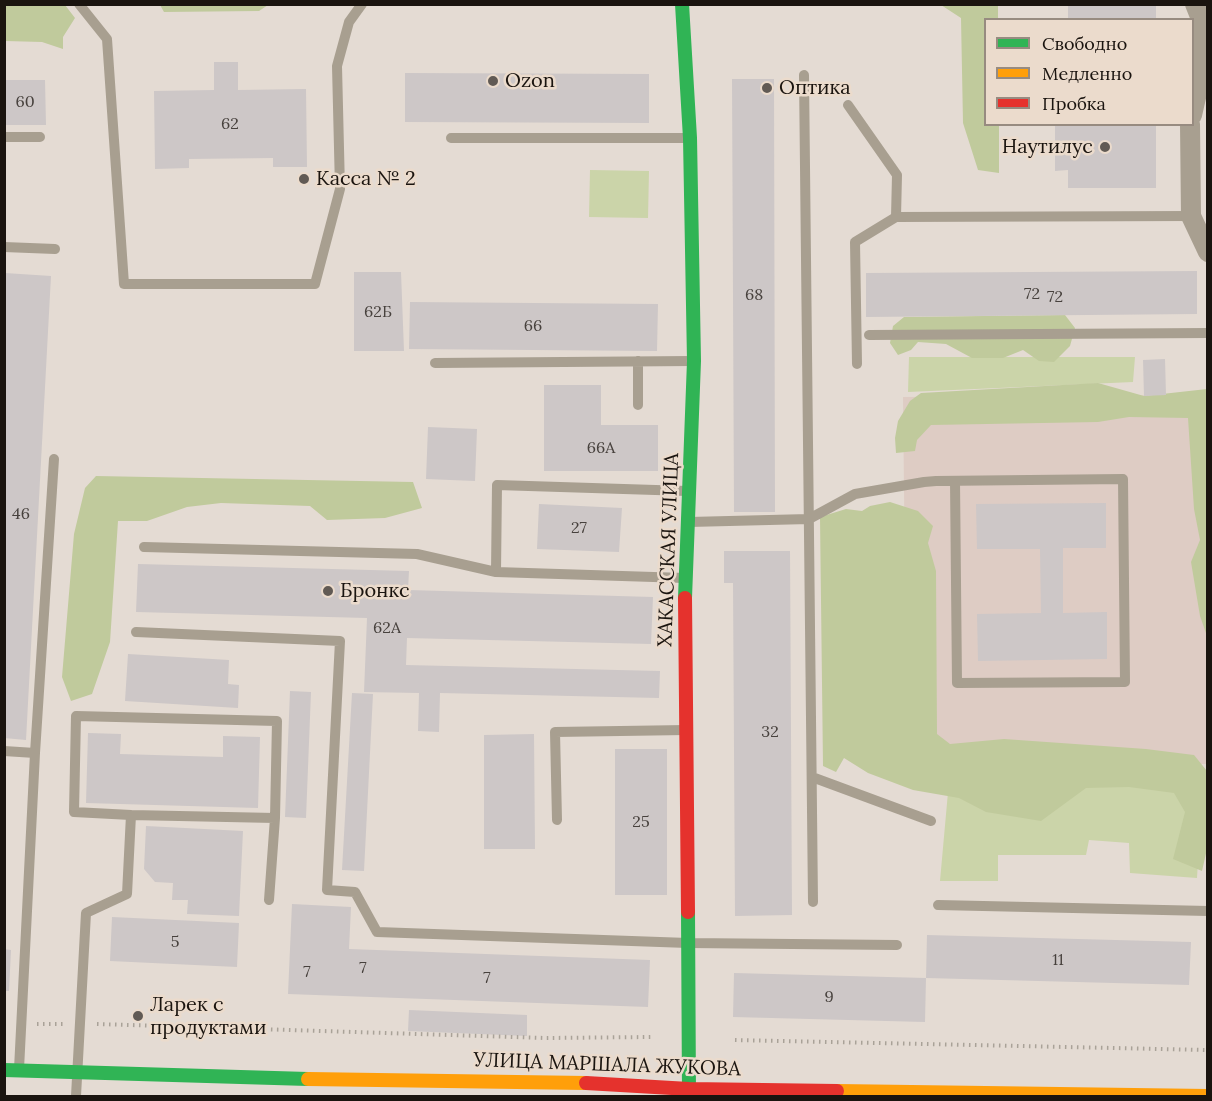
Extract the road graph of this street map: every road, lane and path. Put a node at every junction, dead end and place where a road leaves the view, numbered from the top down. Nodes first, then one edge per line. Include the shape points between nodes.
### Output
1 (79, 4) edge
2 (362, 4) edge
3 (682, 4) edge
4 (1195, 4) edge
5 (804, 75) dead end
6 (848, 105) dead end
7 (1194, 106) edge
8 (1190, 126) edge
9 (4, 137) edge
10 (40, 137) dead end
11 (451, 138) dead end
12 (690, 138) junction
13 (1191, 216) junction
14 (896, 217) junction
15 (4, 247) edge
16 (56, 249) dead end
17 (1208, 252) edge
18 (1208, 333) edge
19 (869, 335) dead end
20 (638, 361) junction
21 (694, 361) junction
22 (435, 363) dead end
23 (857, 364) dead end
24 (639, 405) dead end
25 (54, 459) dead end
26 (955, 481) junction
27 (690, 491) junction
28 (809, 519) junction
29 (689, 522) junction
30 (144, 547) dead end
31 (496, 572) junction
32 (685, 578) junction
33 (136, 632) dead end
34 (686, 730) junction
35 (4, 751) edge
36 (35, 753) junction
37 (812, 777) junction
38 (131, 815) junction
39 (275, 818) junction
40 (557, 820) dead end
41 (931, 821) dead end
42 (269, 900) dead end
43 (813, 902) dead end
44 (938, 905) dead end
45 (1208, 911) edge
46 (688, 943) junction
47 (897, 945) dead end
48 (21, 1023) junction
49 (80, 1024) junction
50 (651, 1037) dead end
51 (735, 1040) dead end
52 (1208, 1050) edge
53 (4, 1070) edge
54 (19, 1070) junction
55 (77, 1072) junction
56 (689, 1093) edge
57 (76, 1096) edge
58 (1131, 1096) edge
59 (1208, 1096) edge

1 - 2 lane via 107,39 124,284 315,284 340,189 337,66 349,22
3 - 12 main road, ХАКАССКАЯ УЛИЦА
4 - 7 street via 1203,24 1204,62
5 - 28 lane
6 - 14 lane via 897,175
8 - 13 street
9 - 10 lane
11 - 12 lane
12 - 21 main road, ХАКАССКАЯ УЛИЦА
13 - 14 lane
13 - 17 street
14 - 23 lane via 855,242
15 - 16 lane
18 - 19 lane
20 - 21 lane
20 - 22 lane
20 - 24 lane
21 - 27 main road, ХАКАССКАЯ УЛИЦА
25 - 36 lane
26 - 26 lane via 1123,479 1125,682 957,683
26 - 28 lane via 924,482 855,494
27 - 29 main road, ХАКАССКАЯ УЛИЦА
27 - 31 lane via 497,485
28 - 29 lane
28 - 37 lane
29 - 32 main road, ХАКАССКАЯ УЛИЦА
30 - 31 lane via 417,554
31 - 32 lane
32 - 34 main road, ХАКАССКАЯ УЛИЦА
33 - 46 lane via 340,641 327,890 355,892 377,932
34 - 40 lane via 555,732
34 - 46 main road, ХАКАССКАЯ УЛИЦА
35 - 36 lane
36 - 48 lane
37 - 41 lane
37 - 43 lane
38 - 39 lane
38 - 39 lane via 74,812 76,716 277,721
38 - 49 lane via 127,894 86,913
39 - 42 lane
44 - 45 lane
46 - 47 lane
46 - 56 main road, ХАКАССКАЯ УЛИЦА
48 - 49 path
48 - 54 lane
49 - 50 path via 546,1038
49 - 55 lane
51 - 52 path
53 - 54 main road, УЛИЦА МАРШАЛА ЖУКОВА
54 - 55 main road, УЛИЦА МАРШАЛА ЖУКОВА
55 - 56 main road, УЛИЦА МАРШАЛА ЖУКОВА via 561,1082
55 - 57 lane
56 - 58 main road, УЛИЦА МАРШАЛА ЖУКОВА
58 - 59 main road, УЛИЦА МАРШАЛА ЖУКОВА

